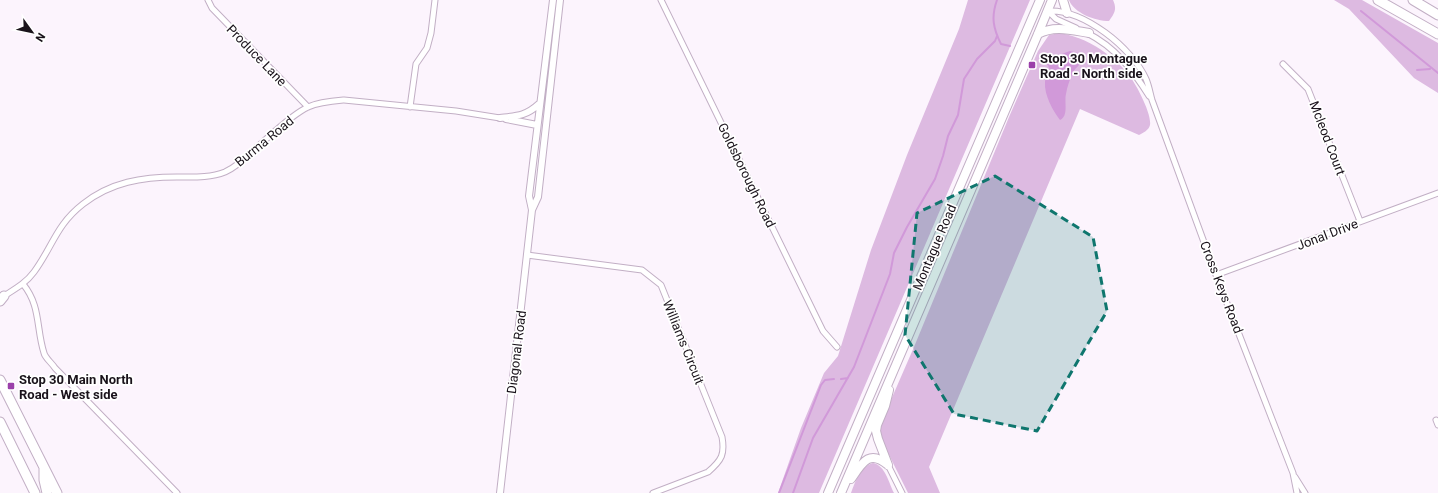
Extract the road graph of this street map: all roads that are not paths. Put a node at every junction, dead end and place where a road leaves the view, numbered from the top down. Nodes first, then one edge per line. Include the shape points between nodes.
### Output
1 (208, 0) edge
2 (435, 0) edge
3 (553, 0) edge
4 (560, 0) edge
5 (661, 0) edge
6 (1040, 0) edge
7 (1046, 0) edge
8 (1052, 0) edge
9 (1063, 0) edge
10 (1378, 0) edge
11 (1413, 0) edge
12 (1048, 11) junction
13 (1067, 13) junction
14 (1438, 15) edge
15 (1089, 33) junction
16 (1038, 34) junction
17 (1438, 34) edge
18 (1284, 64) dead end
19 (1011, 69) junction
20 (1152, 100) junction
21 (539, 104) junction
22 (308, 107) junction
23 (410, 107) junction
24 (548, 108) junction
25 (500, 118) junction
26 (537, 125) junction
27 (1438, 193) edge
28 (532, 210) junction
29 (1360, 221) junction
30 (527, 255) junction
31 (1216, 275) junction
32 (23, 284) junction
33 (1, 298) edge
34 (837, 347) dead end
35 (894, 368) junction
36 (0, 380) edge
37 (0, 422) edge
38 (888, 465) junction
39 (44, 467) junction
40 (1293, 473) junction
41 (35, 493) edge
42 (47, 493) edge
43 (57, 493) edge
44 (177, 493) edge
45 (500, 493) edge
46 (653, 493) edge
47 (828, 493) edge
48 (841, 493) edge
49 (902, 493) edge
50 (1297, 493) edge
51 (1305, 493) edge

1 - 22 street, Produce Lane via 212,8
2 - 23 street via 428,48 416,64
3 - 21 street, Diagonal Road
4 - 24 street, Diagonal Road
5 - 34 street, Goldsborough Road via 823,331
6 - 19 main road, Montague Road
7 - 12 main road
8 - 12 main road, Montague Road
9 - 13 main road
10 - 17 highway
11 - 14 highway
12 - 13 street, Cross Keys Road
12 - 15 street, Cross Keys Road via 1056,19
12 - 16 main road, Montague Road
12 - 19 main road via 1040,16
13 - 20 street, Cross Keys Road via 1101,30 1124,49 1144,75
15 - 16 main road via 1052,28
15 - 20 street, Cross Keys Road via 1109,46 1125,62
16 - 35 main road, Montague Road
18 - 29 street, Mcleod Court via 1308,88
19 - 47 main road, Montague Road
20 - 31 street, Cross Keys Road
21 - 25 street via 522,116
21 - 26 street, Diagonal Road
22 - 23 street, Burma Road via 344,100
22 - 32 street, Burma Road via 225,172 206,176 159,177 125,182 97,194 82,204 60,226 34,273
23 - 25 street, Burma Road
24 - 26 street
24 - 28 street, Diagonal Road via 538,197
25 - 26 street
26 - 28 street, Diagonal Road via 529,196
27 - 29 street, Jonal Drive
28 - 30 street, Diagonal Road
29 - 31 street, Jonal Drive
30 - 45 street, Diagonal Road
30 - 46 street, Williams Circuit via 642,270 661,285 722,437 723,447 722,457 708,472
31 - 40 street, Cross Keys Road
32 - 33 street, Burma Road
32 - 44 street via 30,293 36,309 44,354
35 - 38 main road via 876,431
35 - 48 main road, Montague Road
36 - 39 highway
37 - 41 highway
38 - 48 main road via 879,459 867,459
38 - 49 street
39 - 42 highway
39 - 43 highway
40 - 50 street, Cross Keys Road
40 - 51 street, Cross Keys Road

